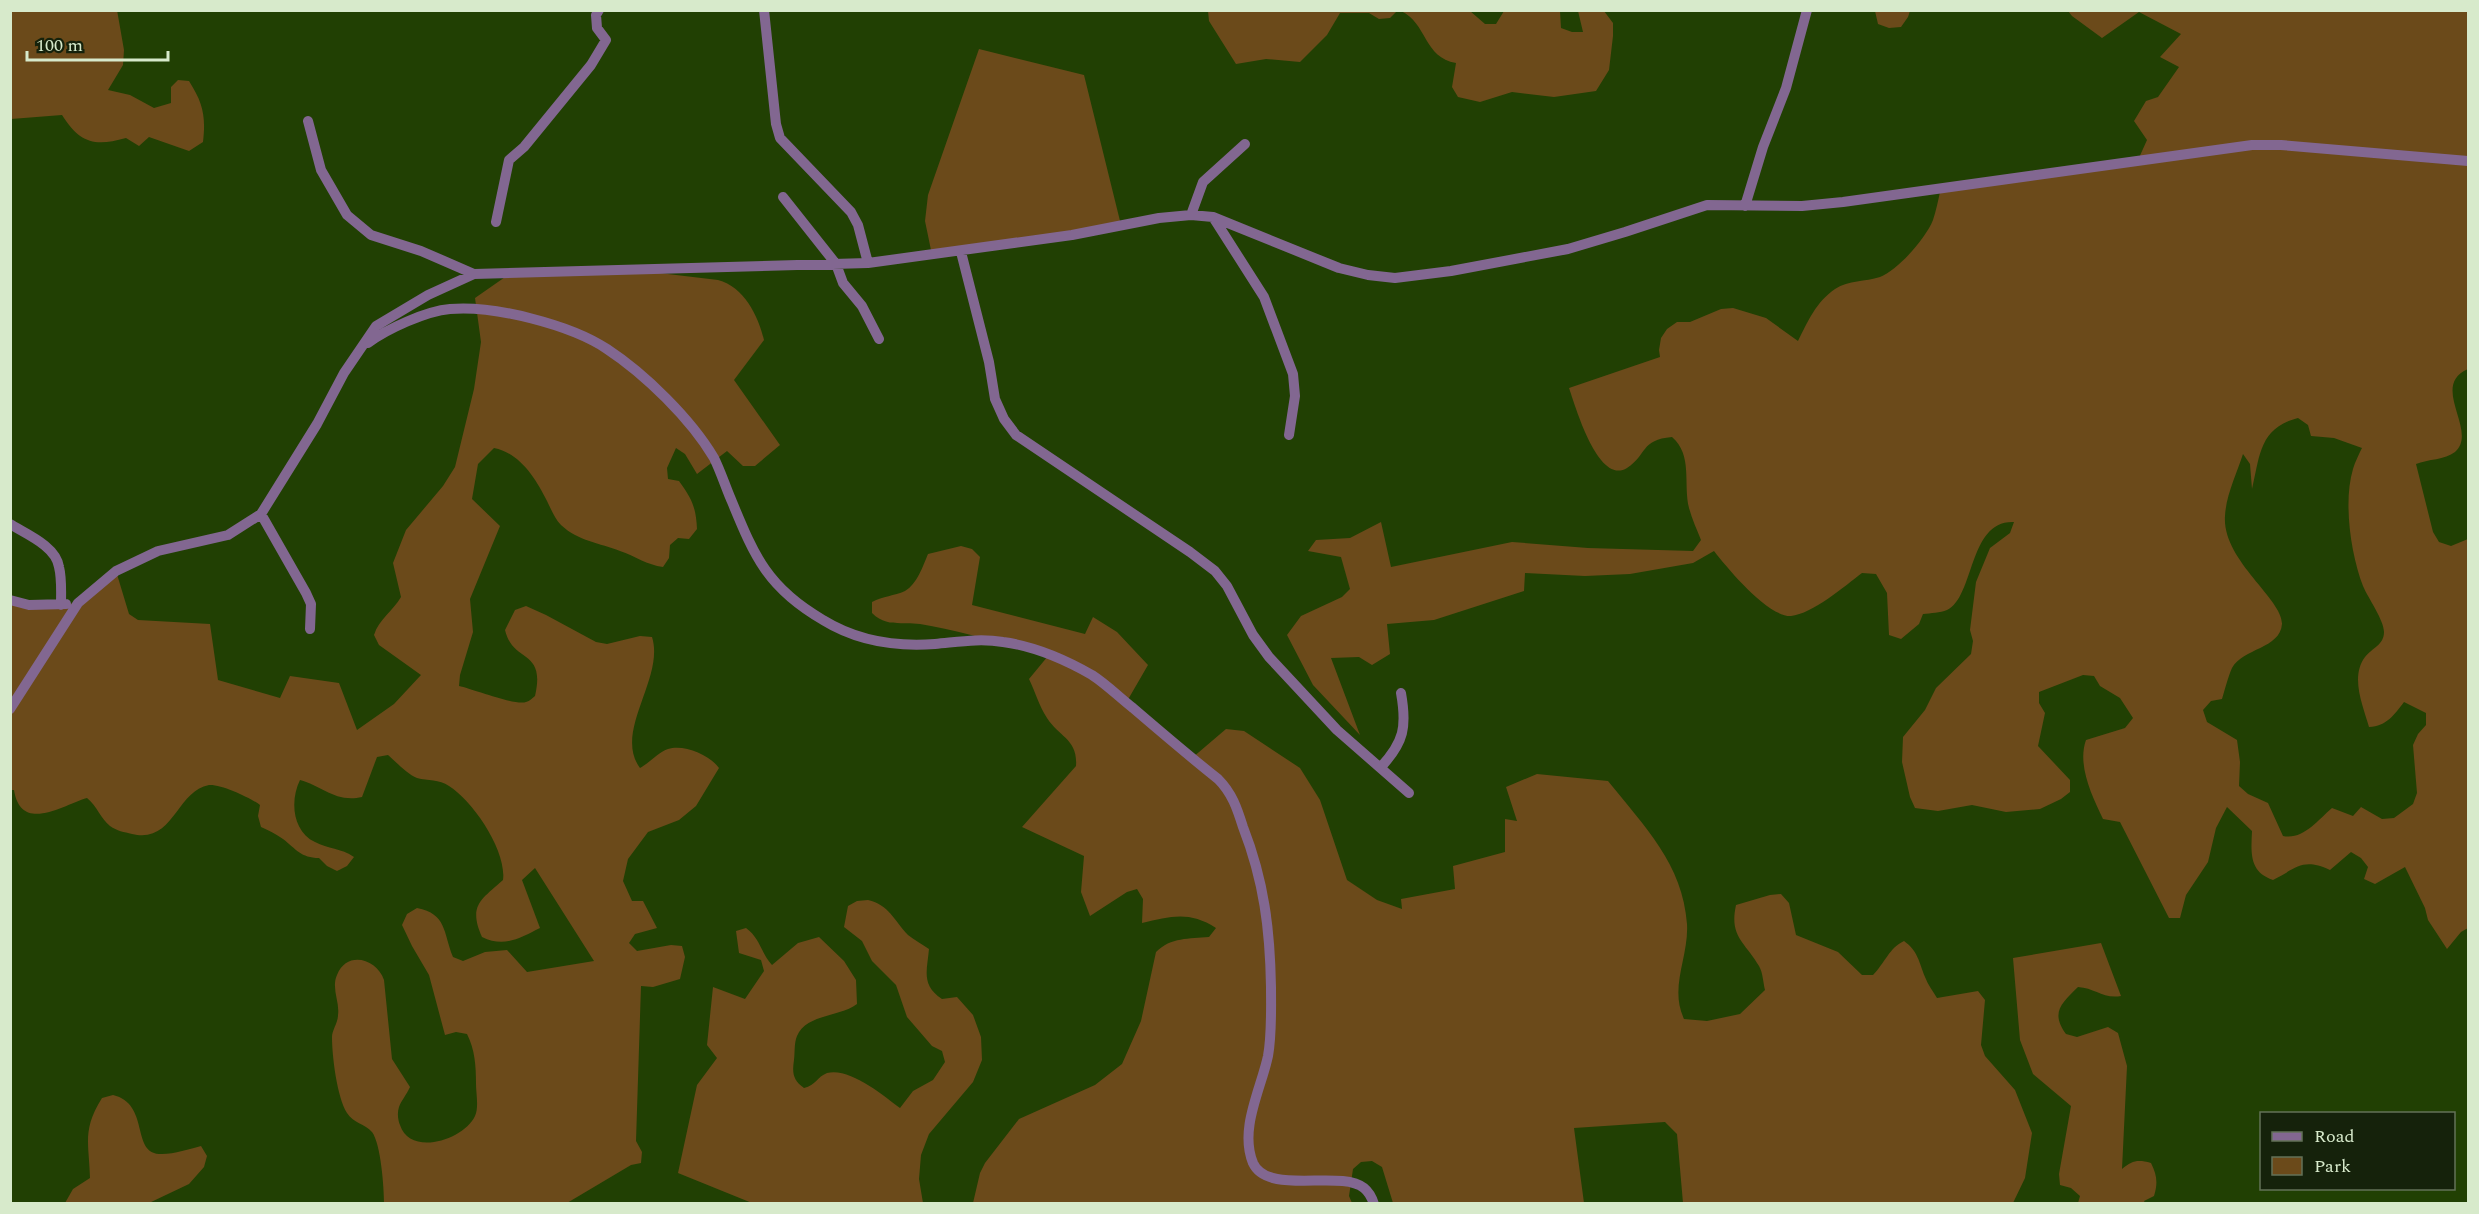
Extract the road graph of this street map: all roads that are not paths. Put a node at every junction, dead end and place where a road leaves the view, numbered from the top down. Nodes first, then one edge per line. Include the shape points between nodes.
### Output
1 (599, 10) edge
2 (764, 10) edge
3 (1807, 10) edge
4 (308, 121) dead end
5 (1245, 144) dead end
6 (2469, 161) edge
7 (783, 197) dead end
8 (1745, 206) junction
9 (1191, 215) junction
10 (1213, 217) junction
11 (496, 222) dead end
12 (961, 252) junction
13 (868, 263) junction
14 (836, 264) junction
15 (474, 274) junction
16 (879, 339) dead end
17 (361, 348) junction
18 (1290, 435) dead end
19 (261, 514) junction
20 (10, 524) edge
21 (10, 600) edge
22 (78, 603) junction
23 (61, 605) junction
24 (310, 629) dead end
25 (1401, 693) dead end
26 (10, 709) edge
27 (1381, 768) junction
28 (1409, 793) dead end
29 (1374, 1203) edge

1 - 11 street via 597,28 606,40 591,65 509,160
2 - 13 street via 780,138 851,212
3 - 8 street via 1786,87
4 - 15 street via 321,170 347,214 371,235
5 - 9 street via 1203,182
6 - 8 street via 2252,145 1843,202
7 - 14 street
8 - 10 street via 1707,205 1568,249 1395,278 1339,268
9 - 10 street
9 - 12 street
10 - 18 street via 1264,297 1293,374 1295,396
12 - 13 street
12 - 27 street via 995,399 1016,435 1215,571 1269,657 1337,730
13 - 14 street
14 - 15 street
14 - 16 street via 843,283 862,306
15 - 17 street via 394,314 376,326
17 - 19 street
17 - 29 street via 409,321 449,309 504,312 554,325 606,348 683,417 714,458 753,554 793,602 865,639 931,644 980,639 1023,646 1058,659 1093,676 1218,779 1230,790 1255,859 1270,937 1271,1024 1268,1055 1249,1131 1252,1159 1260,1172 1272,1177 1360,1185
19 - 22 street via 228,536 158,551 127,566 102,581
19 - 24 street via 311,604
20 - 23 street via 52,552 59,564
21 - 23 street via 29,605
22 - 23 street
22 - 26 street
25 - 27 street via 1401,742
27 - 28 street

